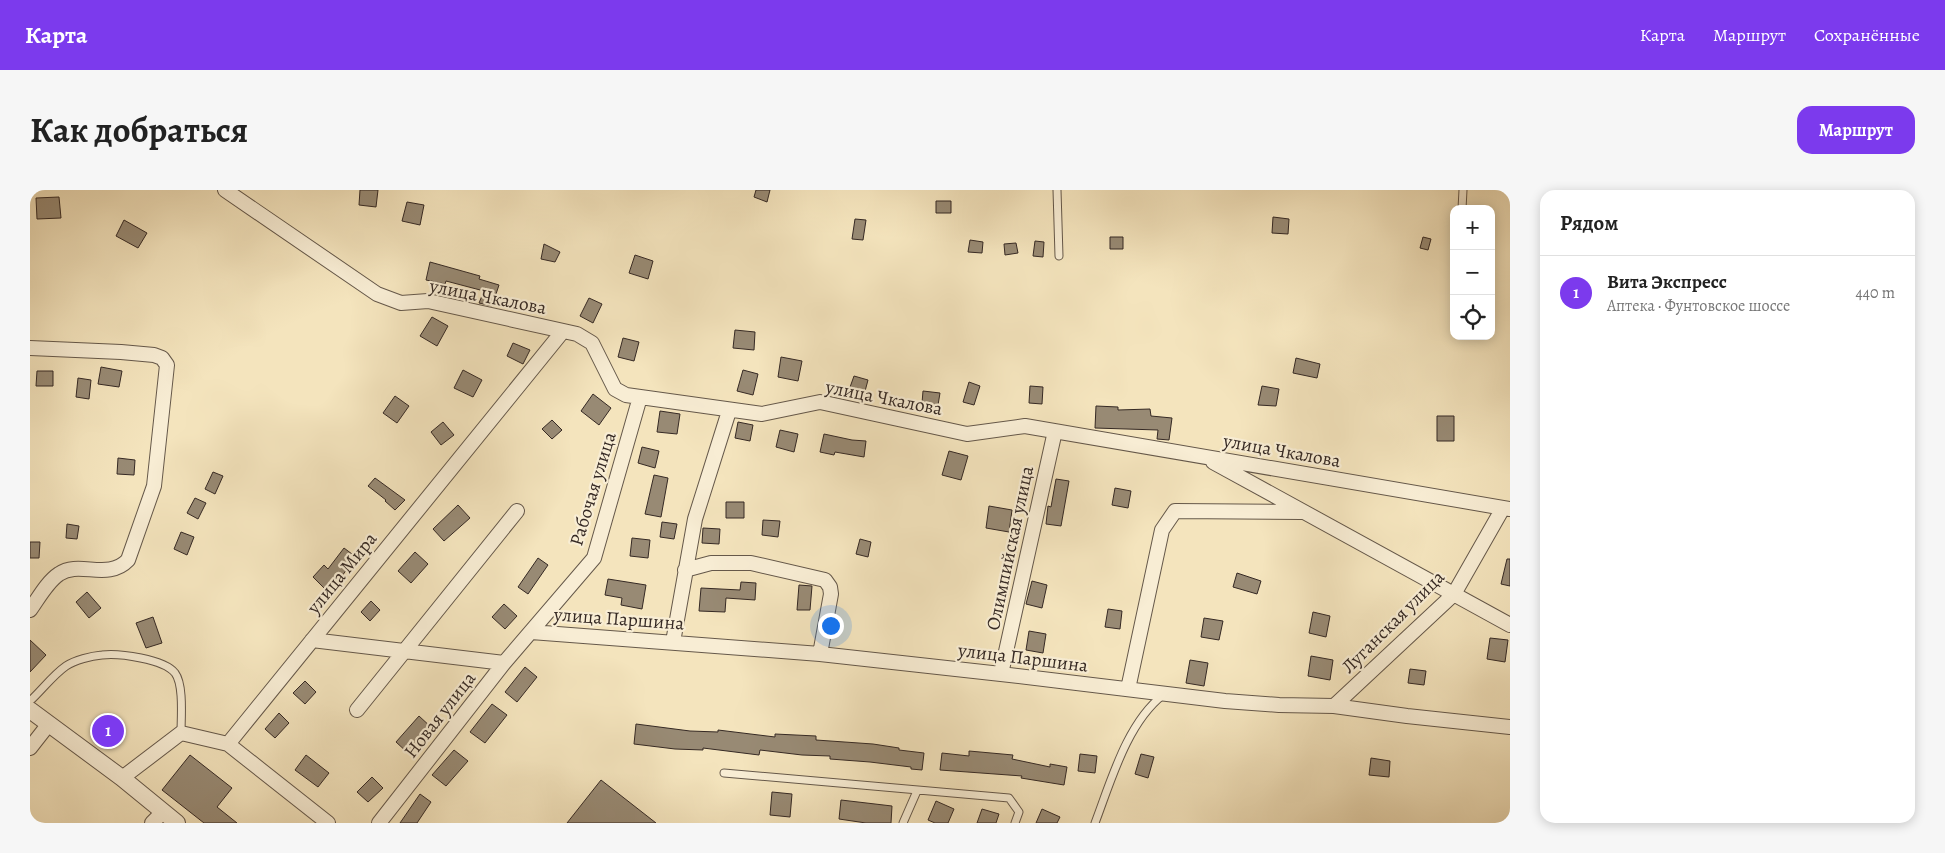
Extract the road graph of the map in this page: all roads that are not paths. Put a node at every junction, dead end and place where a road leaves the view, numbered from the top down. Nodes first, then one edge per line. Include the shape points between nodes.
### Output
1 (225, 190) edge
2 (1057, 190) edge
3 (1463, 190) edge
4 (1462, 205) edge
5 (1059, 256) dead end
6 (563, 331) junction
7 (30, 348) edge
8 (640, 397) junction
9 (729, 411) junction
10 (1055, 431) junction
11 (1204, 456) junction
12 (1507, 509) edge
13 (517, 511) dead end
14 (1304, 512) junction
15 (685, 570) junction
16 (1454, 594) junction
17 (30, 610) edge
18 (1510, 625) edge
19 (531, 632) junction
20 (312, 640) junction
21 (673, 642) junction
22 (404, 652) junction
23 (820, 654) junction
24 (504, 663) junction
25 (1001, 674) junction
26 (1128, 689) junction
27 (1166, 693) junction
28 (30, 700) edge
29 (1334, 706) junction
30 (30, 710) edge
31 (357, 710) dead end
32 (48, 725) junction
33 (1510, 727) edge
34 (181, 733) junction
35 (228, 744) junction
36 (30, 748) edge
37 (724, 773) dead end
38 (122, 778) junction
39 (916, 791) junction
40 (158, 817) edge
41 (177, 823) edge
42 (328, 823) edge
43 (379, 823) edge
44 (903, 823) edge
45 (1015, 823) edge
46 (1094, 823) edge

1 - 6 street, улица Чкалова via 377,294 401,303 428,301
2 - 5 lane
3 - 4 lane
6 - 8 street, улица Чкалова via 577,334 592,343 615,389
6 - 20 street, улица Мира
7 - 17 street via 154,355 167,365 154,486 128,560 111,570 68,570 60,573
8 - 9 street, улица Чкалова
8 - 19 street, Рабочая улица via 594,558
9 - 10 street, улица Чкалова via 762,414 820,402 967,434 1025,426
9 - 15 street via 695,519
10 - 11 street, улица Чкалова
10 - 25 street, Олимпийская улица
11 - 12 street, улица Чкалова
11 - 14 street
12 - 16 street, Луганская улица
13 - 22 street
14 - 16 street
14 - 26 street via 1175,511 1162,530
15 - 21 street
15 - 23 street via 711,563 751,563 825,580 831,594
16 - 18 street
16 - 29 street, Луганская улица
19 - 21 street, улица Паршина
19 - 24 street, Новая улица
20 - 22 street
20 - 35 street, улица Мира
21 - 23 street, улица Паршина
22 - 24 street
22 - 31 street
23 - 25 street, улица Паршина
24 - 43 street, Новая улица
25 - 26 street, улица Паршина
26 - 27 street, улица Паршина
27 - 29 street, улица Паршина via 1225,701
27 - 46 lane via 1141,718 1119,760
28 - 34 lane via 66,666 83,659 103,655 162,663 176,674 180,687
29 - 33 street, улица Паршина
30 - 32 street
32 - 36 street
32 - 38 street
34 - 35 street
34 - 38 street
35 - 42 street
37 - 39 lane
38 - 40 street
39 - 44 lane
39 - 45 lane via 1009,798 1019,812
40 - 41 street

